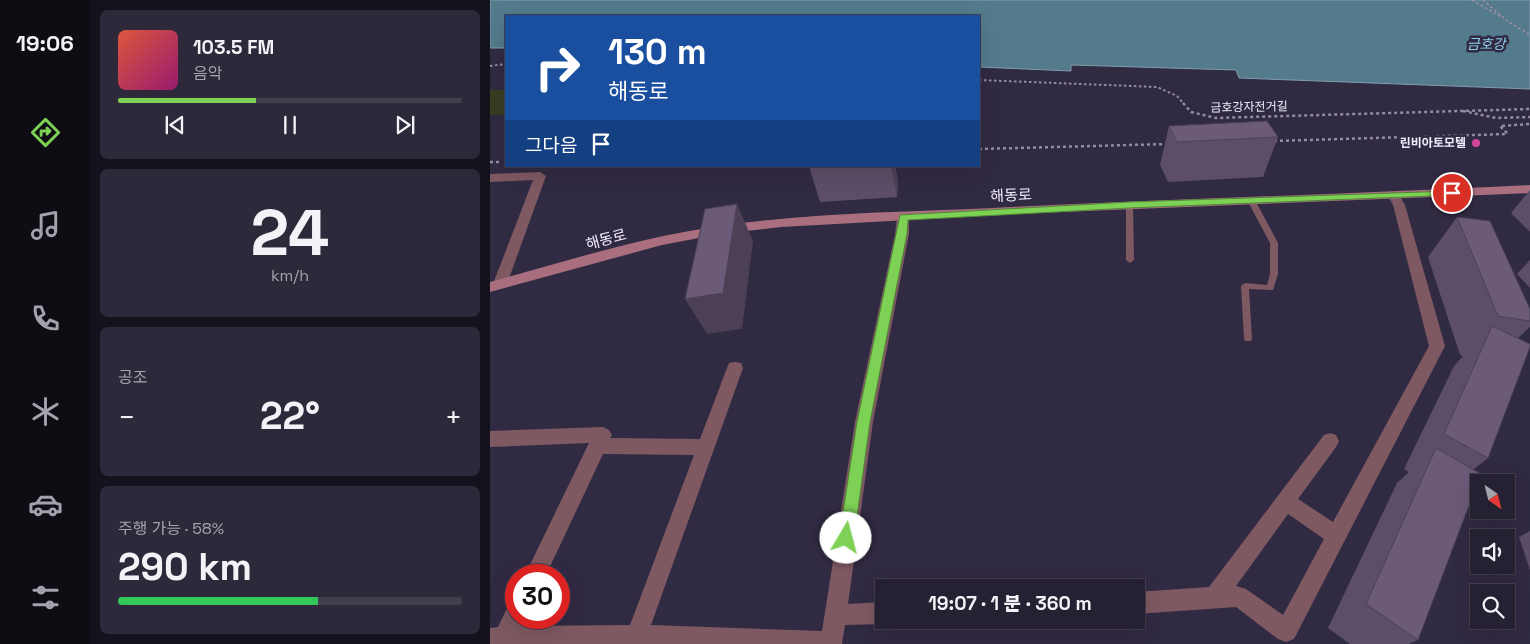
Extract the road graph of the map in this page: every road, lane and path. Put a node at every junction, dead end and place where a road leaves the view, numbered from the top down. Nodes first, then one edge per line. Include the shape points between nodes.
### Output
1 (1472, 0) edge
2 (1483, 0) edge
3 (1506, 20) junction
4 (1529, 35) edge
5 (505, 64) edge
6 (490, 66) edge
7 (980, 80) edge
8 (1530, 109) edge
9 (1455, 110) junction
10 (1530, 117) edge
11 (1530, 124) edge
12 (1270, 141) edge
13 (1174, 143) edge
14 (980, 149) edge
15 (490, 178) edge
16 (1530, 189) edge
17 (1394, 196) junction
18 (1251, 200) junction
19 (1129, 205) junction
20 (903, 217) junction
21 (1130, 260) dead end
22 (495, 285) edge
23 (1248, 339) dead end
24 (735, 368) dead end
25 (491, 440) edge
26 (1330, 441) dead end
27 (597, 446) junction
28 (706, 447) junction
29 (1286, 502) junction
30 (1336, 536) junction
31 (540, 564) edge
32 (1215, 597) junction
33 (1145, 601) edge
34 (875, 613) edge
35 (835, 615) junction
36 (505, 628) edge
37 (636, 637) junction
38 (1284, 637) edge
39 (497, 638) edge
40 (831, 643) edge

1 - 3 path
2 - 3 path
3 - 4 path
5 - 6 path
7 - 9 path, 금호강자전거길 via 1157,87 1177,96 1191,112 1216,118
8 - 9 path, 금호강자전거길
9 - 10 path via 1496,118
11 - 12 path via 1500,126 1508,134
13 - 14 path
15 - 22 street, 해동로 via 540,176
16 - 17 street, 해동로
17 - 18 street, 해동로
17 - 30 street via 1399,204 1437,346
18 - 19 street, 해동로
18 - 23 lane via 1274,243 1274,274 1270,288 1245,286
19 - 20 street, 해동로
19 - 21 lane
20 - 22 street, 해동로 via 720,230
20 - 35 street via 864,422
24 - 28 street
25 - 27 street via 603,435
26 - 29 street
27 - 28 street
27 - 31 street
28 - 37 street
29 - 30 street
29 - 32 street
30 - 38 street
32 - 33 street
32 - 38 street via 1240,596
34 - 35 street
35 - 40 street
36 - 39 street
37 - 39 street
37 - 40 street

